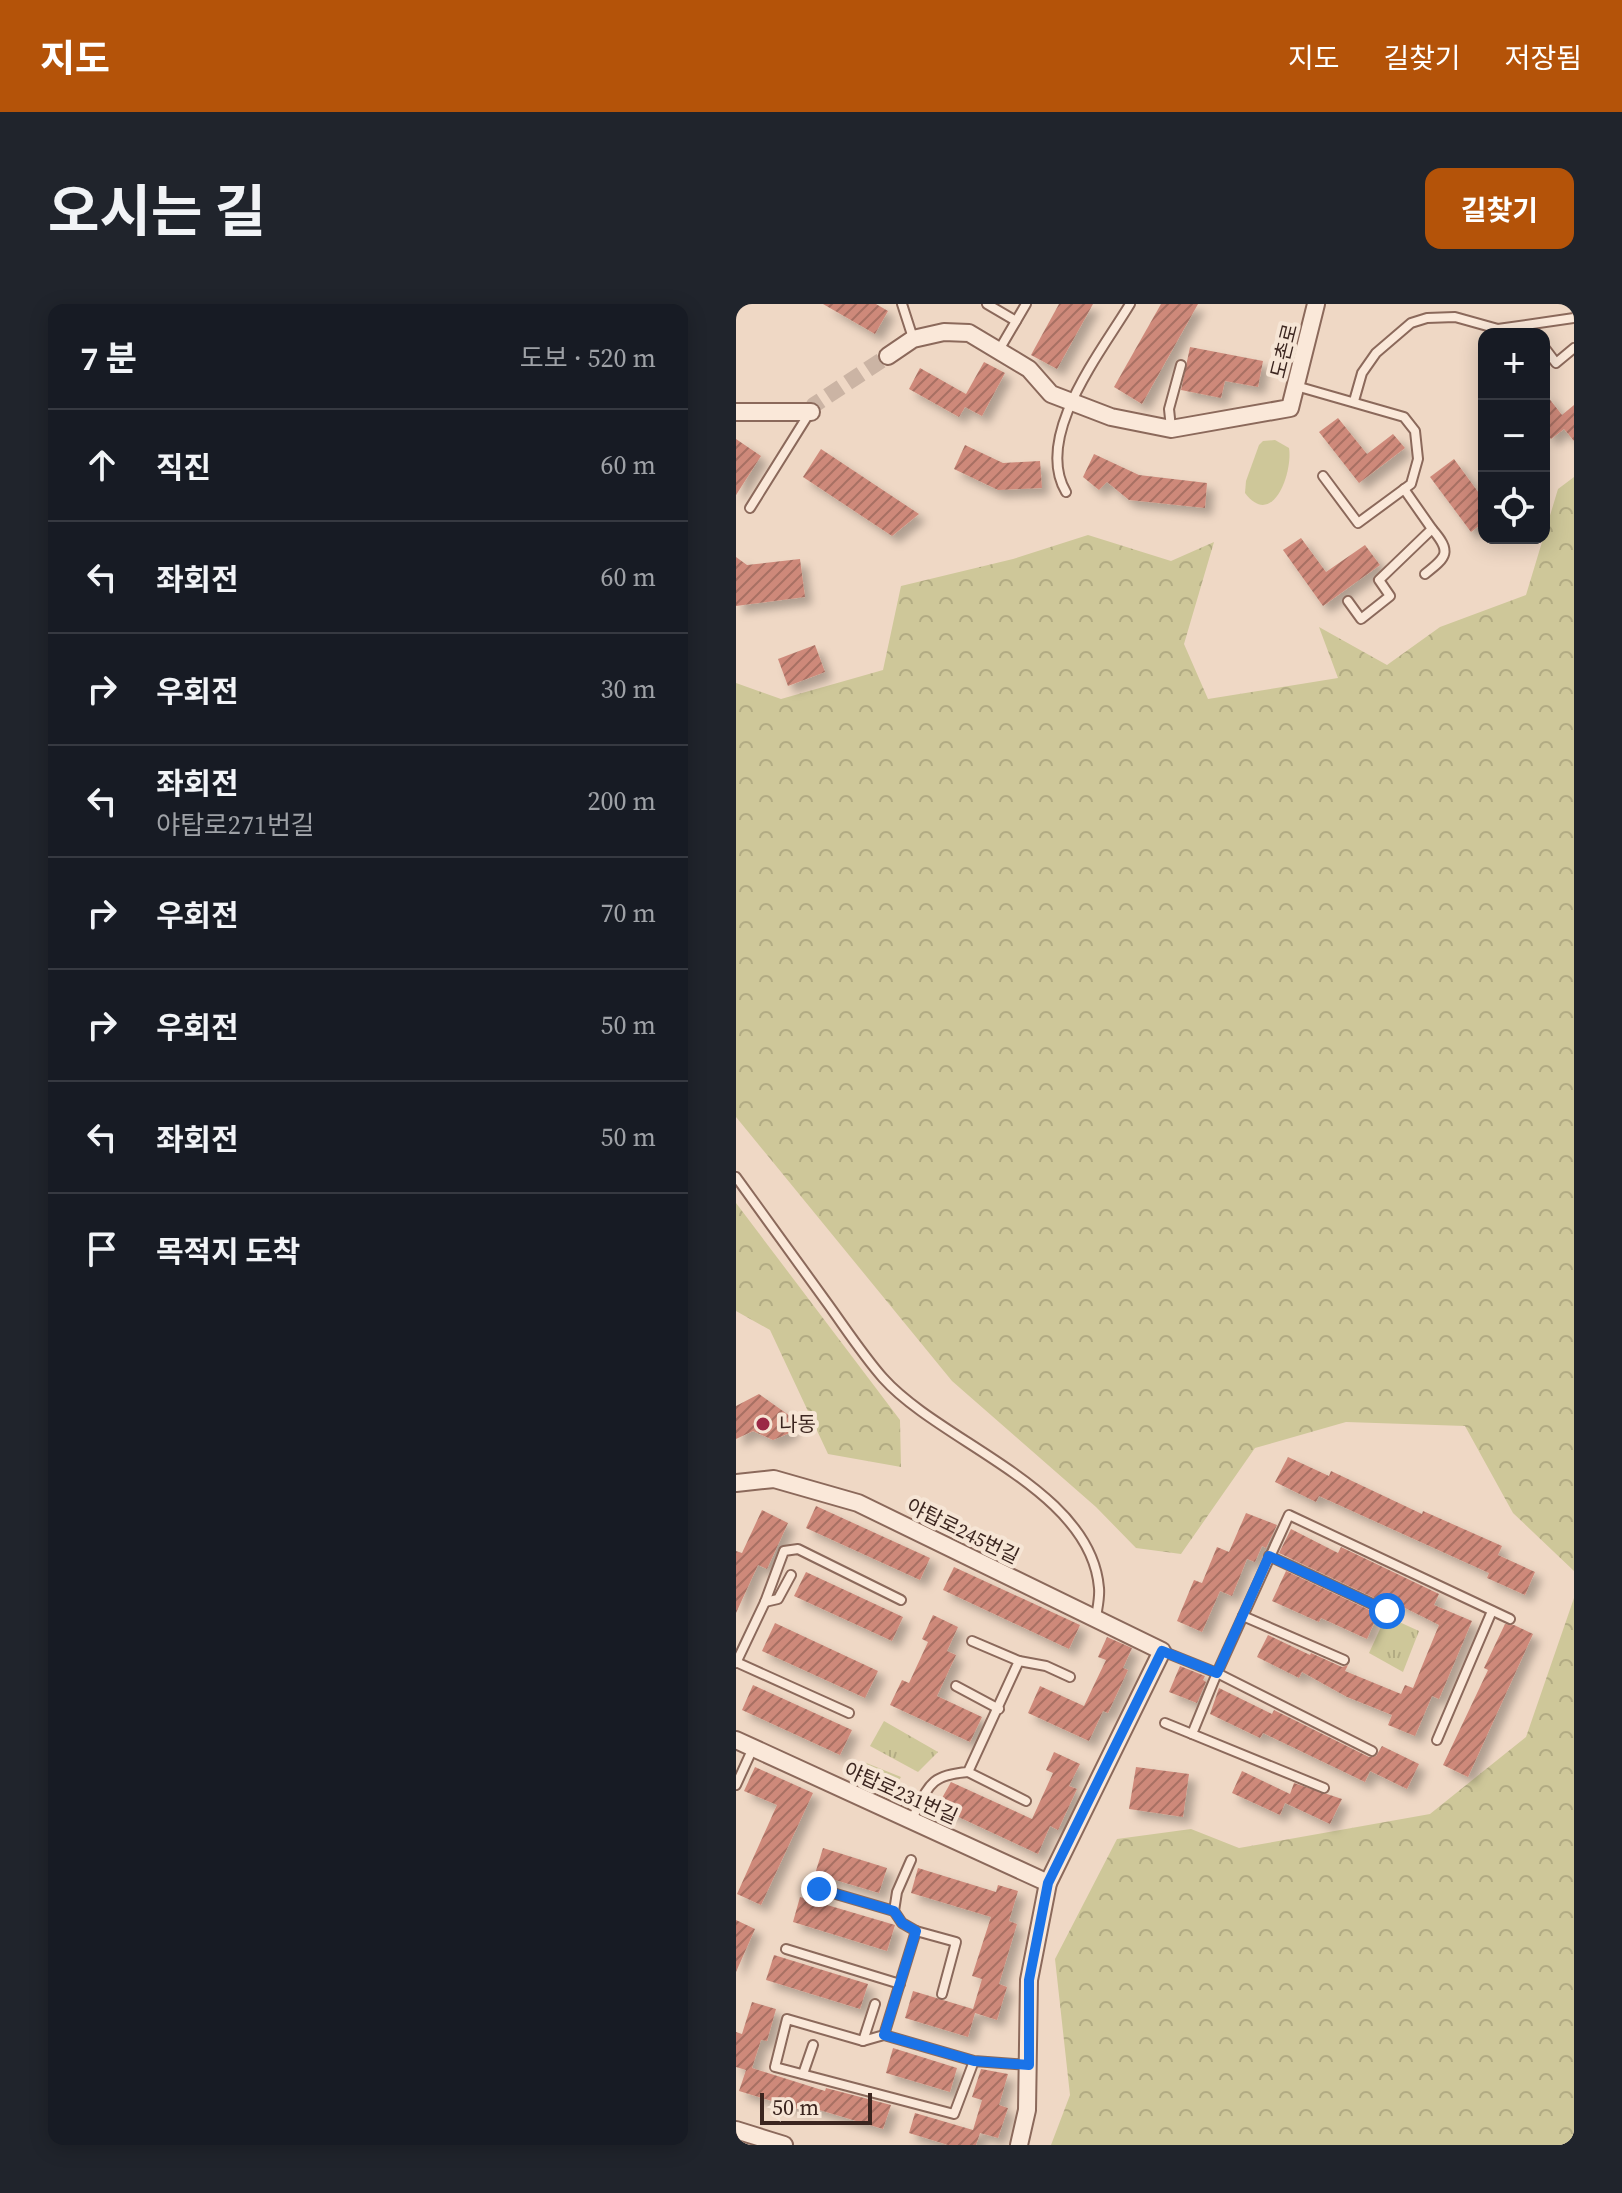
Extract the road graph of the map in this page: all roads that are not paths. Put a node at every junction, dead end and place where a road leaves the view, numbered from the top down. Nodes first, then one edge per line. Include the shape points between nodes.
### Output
1 (902, 304) edge
2 (987, 304) edge
3 (1026, 304) edge
4 (1130, 304) edge
5 (1316, 304) edge
6 (1574, 318) edge
7 (1016, 321) junction
8 (1527, 325) junction
9 (1529, 328) edge
10 (913, 339) junction
11 (1574, 348) edge
12 (999, 350) junction
13 (1550, 355) edge
14 (888, 356) tunnel mouth
15 (1181, 365) dead end
16 (1296, 386) junction
17 (1354, 401) junction
18 (1070, 402) junction
19 (736, 412) edge
20 (811, 412) joint
21 (1171, 429) junction
22 (1323, 476) dead end
23 (1404, 489) junction
24 (1066, 492) dead end
25 (750, 508) dead end
26 (1432, 529) junction
27 (1425, 574) dead end
28 (1348, 601) dead end
29 (736, 1177) edge
30 (736, 1483) edge
31 (1269, 1556) junction
32 (791, 1575) dead end
33 (901, 1600) dead end
34 (765, 1602) junction
35 (1387, 1611) dead end
36 (1492, 1611) junction
37 (1243, 1616) junction
38 (1096, 1619) junction
39 (1510, 1619) dead end
40 (972, 1641) dead end
41 (1162, 1651) junction
42 (1344, 1660) dead end
43 (1019, 1661) junction
44 (736, 1662) edge
45 (1217, 1673) junction
46 (1070, 1677) dead end
47 (956, 1686) dead end
48 (999, 1709) junction
49 (849, 1713) dead end
50 (1165, 1723) dead end
51 (1192, 1734) junction
52 (736, 1740) edge
53 (1437, 1740) dead end
54 (753, 1748) junction
55 (1372, 1751) dead end
56 (968, 1772) junction
57 (736, 1785) edge
58 (1324, 1788) dead end
59 (1026, 1801) dead end
60 (912, 1819) junction
61 (911, 1860) dead end
62 (1048, 1883) junction
63 (819, 1889) dead end
64 (894, 1911) junction
65 (916, 1931) junction
66 (786, 1949) dead end
67 (900, 1984) junction
68 (942, 1994) dead end
69 (875, 2004) dead end
70 (884, 2035) junction
71 (863, 2041) junction
72 (813, 2045) dead end
73 (974, 2061) junction
74 (1029, 2065) junction
75 (803, 2074) junction
76 (736, 2130) edge
77 (784, 2145) edge
78 (1019, 2145) edge

1 - 10 lane
2 - 7 lane
3 - 7 lane
4 - 18 lane
5 - 16 street, 도촌로
6 - 8 lane
7 - 12 lane
8 - 9 lane
8 - 17 lane via 1498,329 1455,317 1411,323 1376,353 1362,373
10 - 12 street via 969,333
10 - 14 street
11 - 13 lane via 1556,363
12 - 18 street via 1029,369 1051,394
15 - 21 lane via 1169,409
16 - 17 lane
16 - 21 street, 도촌로 via 1290,408
17 - 23 lane via 1404,417 1415,431 1418,459 1411,484
18 - 21 street
18 - 24 lane via 1059,443
19 - 20 street
20 - 25 lane
22 - 23 lane via 1358,523
23 - 26 lane
26 - 27 lane via 1446,552 1443,561
26 - 28 lane via 1379,580 1390,596 1361,619
29 - 38 lane via 897,1393 1024,1481 1076,1530 1100,1588
30 - 38 street, 야탑로245번길 via 774,1479 858,1503
31 - 35 lane
31 - 36 lane via 1289,1515
31 - 37 lane
32 - 34 lane via 778,1599
33 - 34 lane via 791,1548 784,1551
34 - 44 lane
36 - 39 lane
36 - 53 lane
37 - 42 lane
37 - 45 lane
38 - 41 street, 야탑로245번길
40 - 43 lane
41 - 45 lane
41 - 62 street
43 - 46 lane
43 - 48 lane
44 - 49 lane
45 - 51 lane
45 - 55 lane
47 - 48 lane
48 - 56 lane
50 - 51 lane
51 - 58 lane
52 - 54 street, 야탑로231번길
54 - 57 lane
54 - 60 street, 야탑로231번길
56 - 59 lane
56 - 60 lane via 945,1774 929,1786
60 - 62 street, 야탑로231번길
61 - 64 lane
62 - 74 street via 1029,1980
63 - 64 lane
64 - 65 lane
65 - 67 lane
65 - 68 lane via 956,1942
66 - 67 lane
67 - 70 lane
69 - 71 lane
70 - 71 lane
70 - 73 lane
71 - 75 lane via 787,2019 775,2067
72 - 75 lane
73 - 74 lane
73 - 75 lane via 954,2114
74 - 78 street
76 - 77 street

